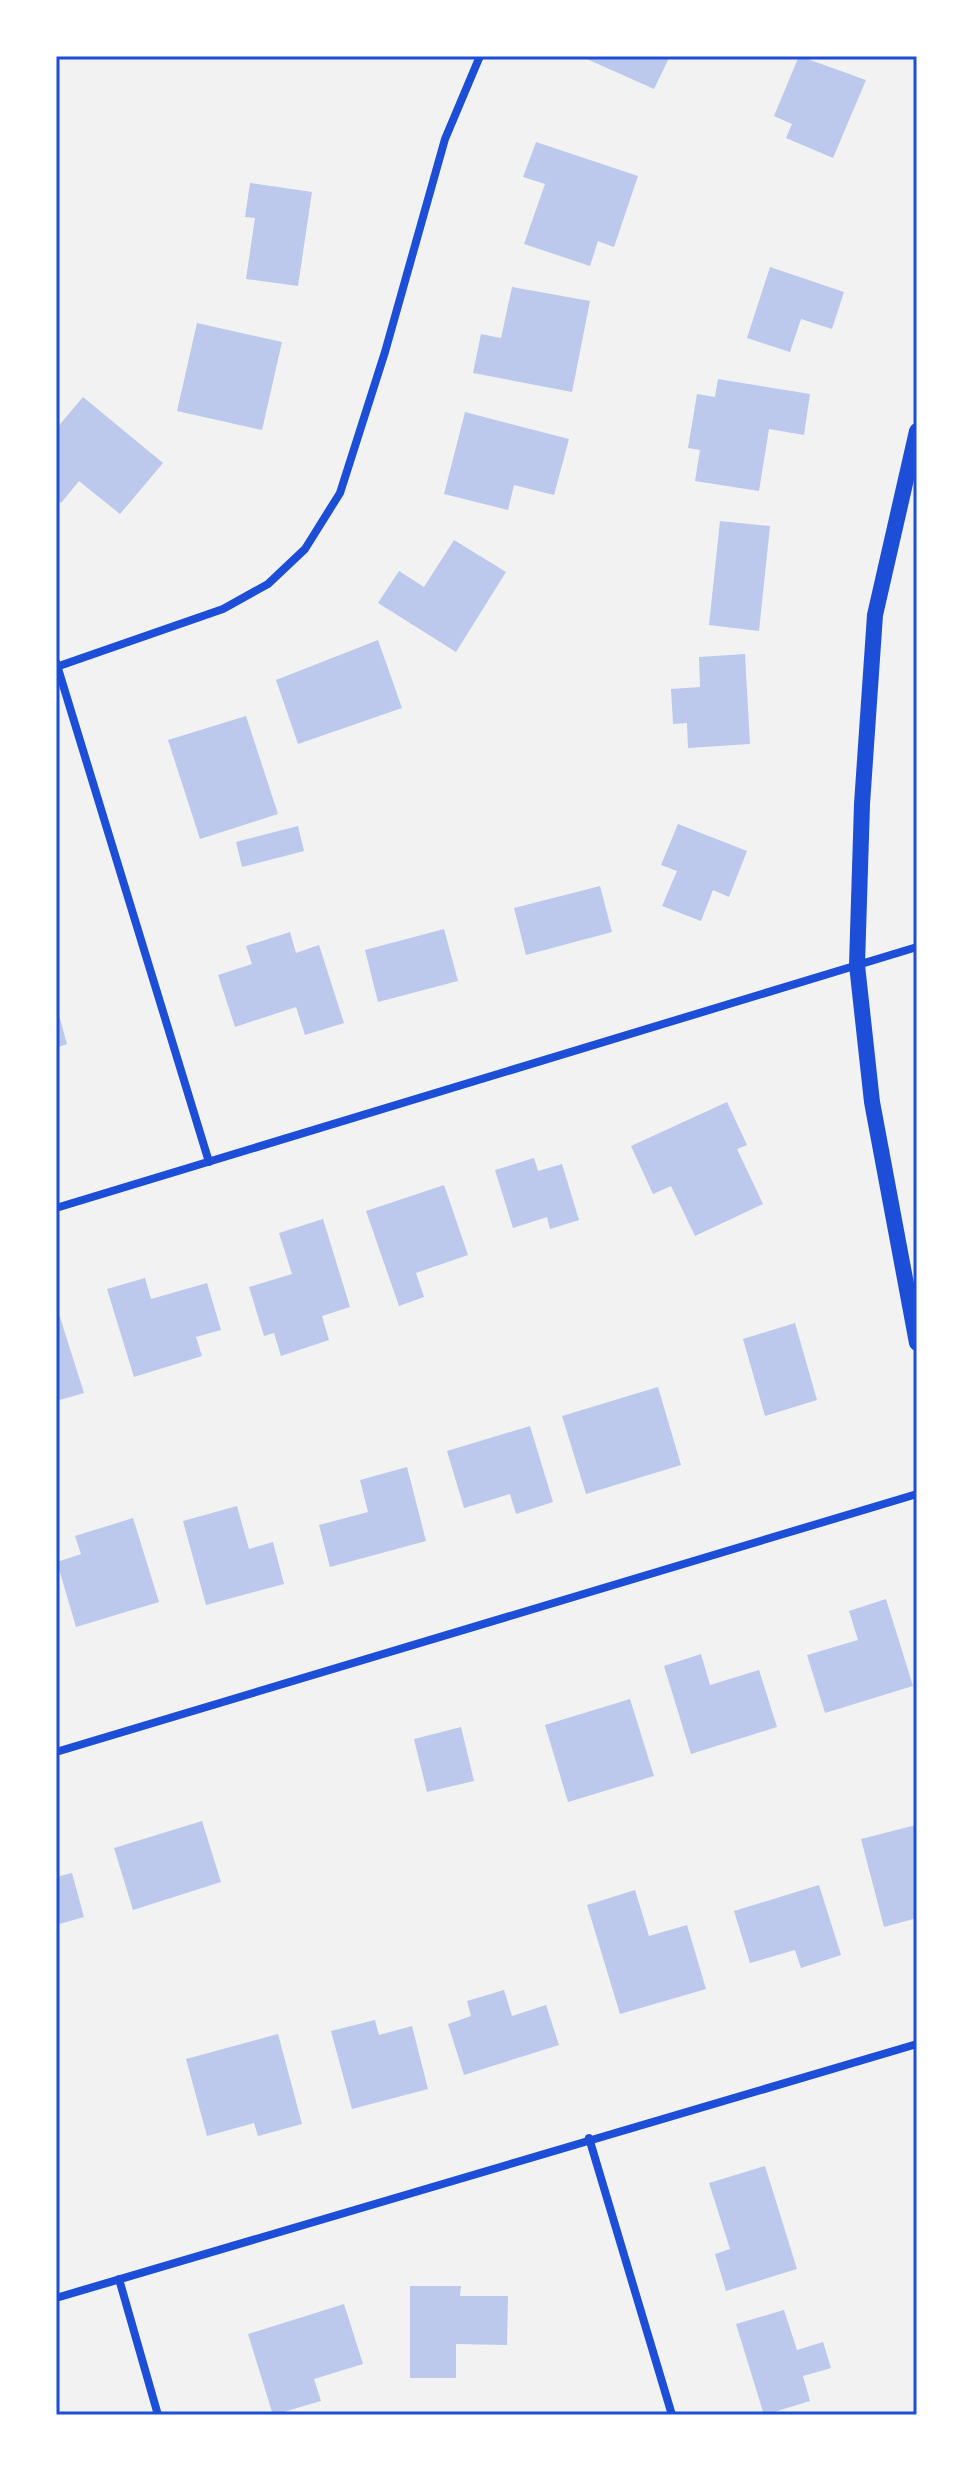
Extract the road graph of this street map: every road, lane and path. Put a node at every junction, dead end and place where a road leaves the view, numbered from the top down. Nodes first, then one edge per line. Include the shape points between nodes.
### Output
1 (480, 56) edge
2 (917, 431) edge
3 (57, 664) edge
4 (917, 947) edge
5 (857, 965) junction
6 (209, 1162) junction
7 (56, 1208) edge
8 (917, 1343) edge
9 (917, 1494) edge
10 (56, 1752) edge
11 (917, 2044) edge
12 (589, 2138) junction
13 (119, 2279) junction
14 (56, 2298) edge
15 (158, 2415) edge
16 (672, 2415) edge

1 - 3 street via 445,139 340,493 305,549 268,584 223,609
2 - 5 main road via 875,615
3 - 6 street
4 - 5 street
5 - 6 street
5 - 8 main road via 872,1102
6 - 7 street
9 - 10 street
11 - 12 street
12 - 13 street
12 - 16 street
13 - 14 street
13 - 15 street

